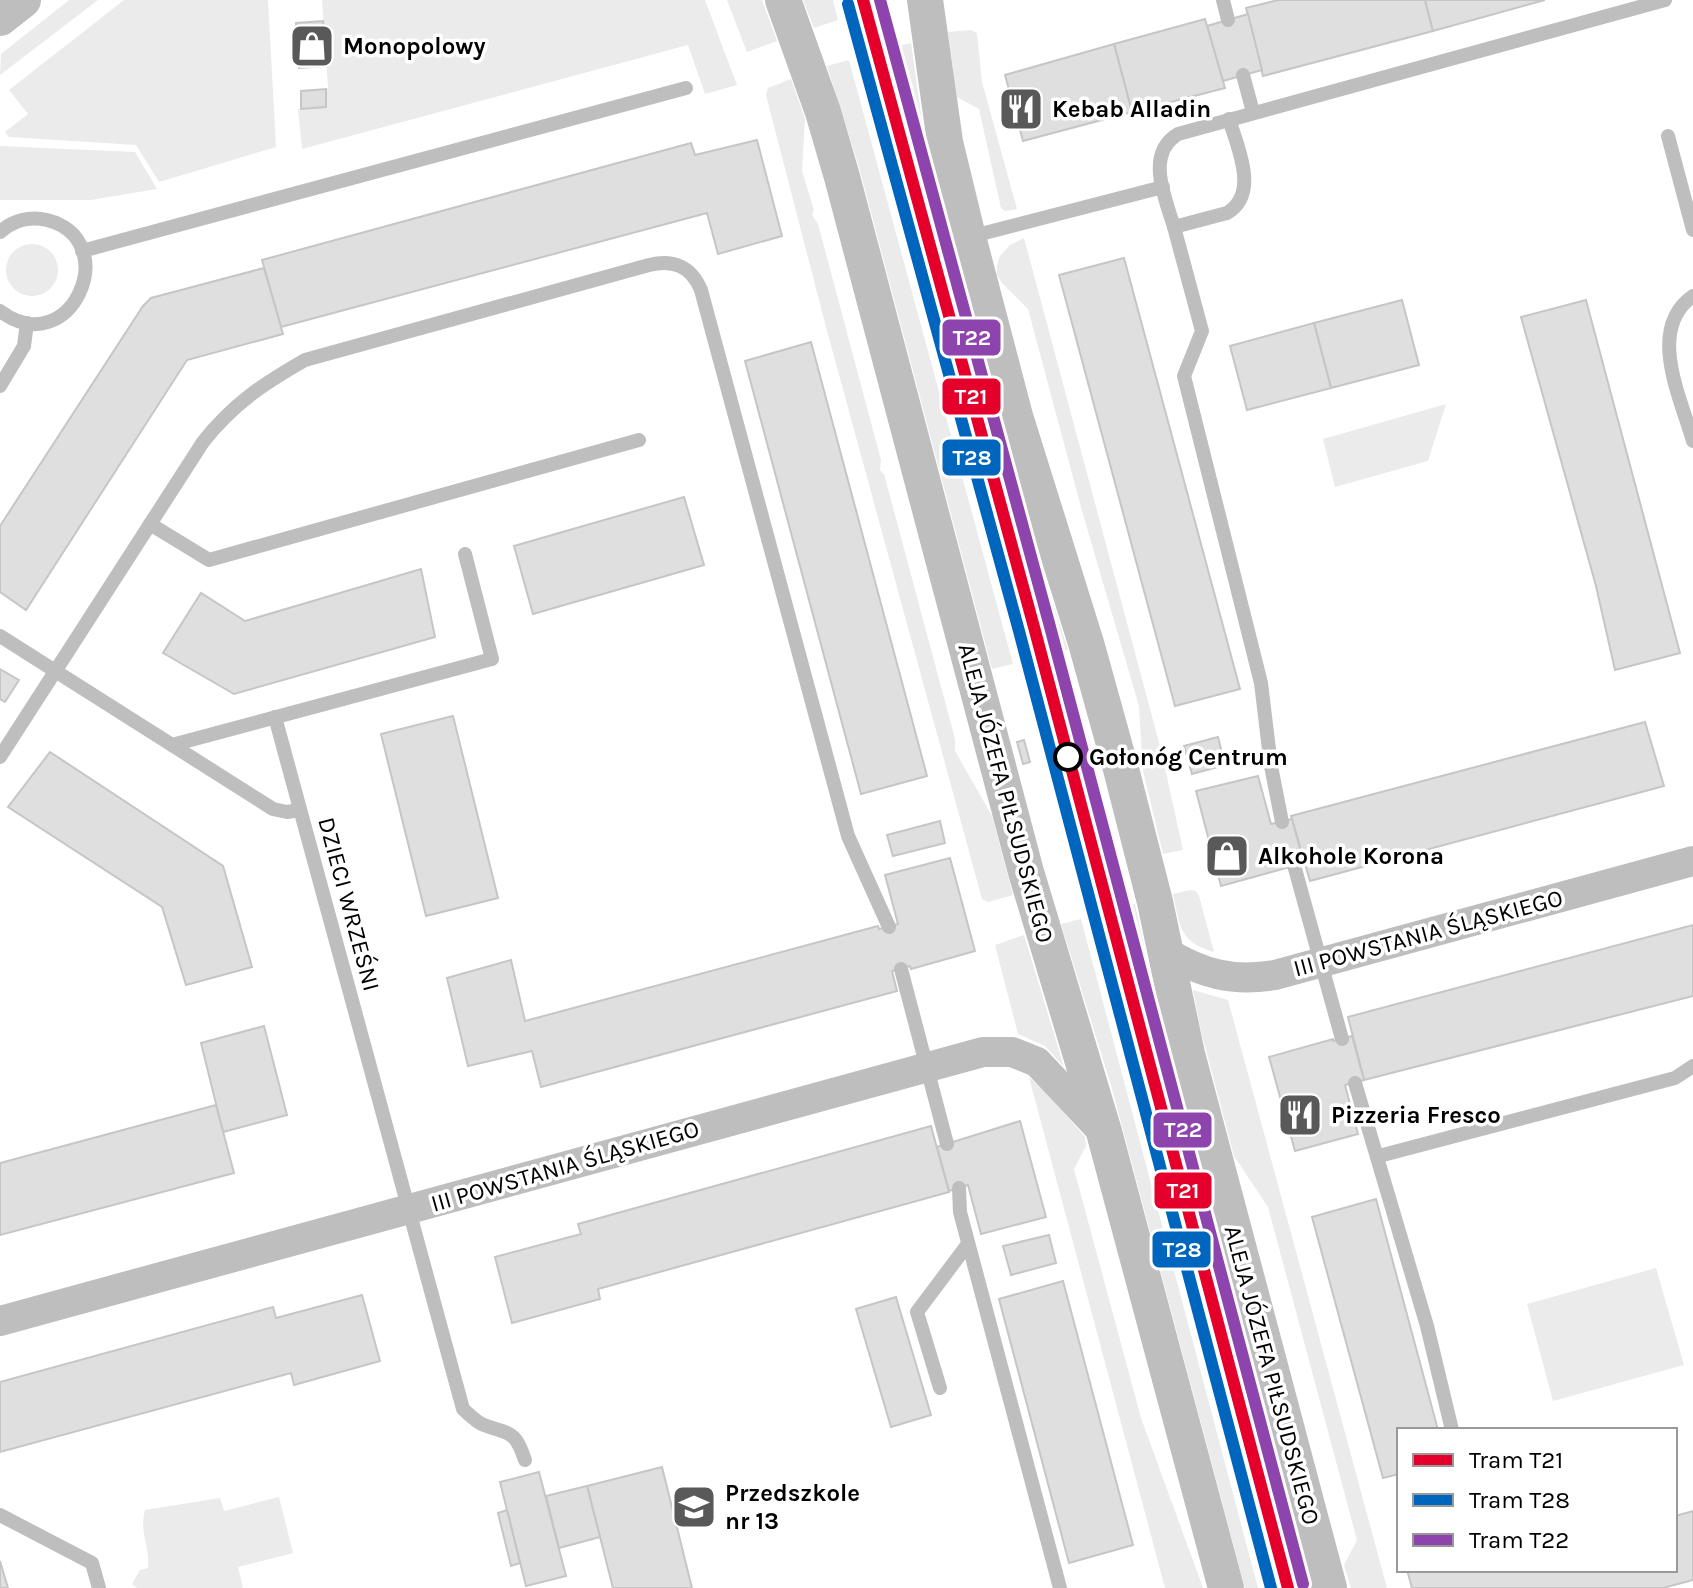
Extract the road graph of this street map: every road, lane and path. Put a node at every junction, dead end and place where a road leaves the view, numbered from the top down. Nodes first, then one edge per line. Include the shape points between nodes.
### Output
1 (23, 0) edge
2 (783, 0) edge
3 (925, 0) edge
4 (1223, 0) edge
5 (1665, 0) edge
6 (0, 18) edge
7 (1228, 20) dead end
8 (1243, 75) dead end
9 (686, 88) dead end
10 (1253, 112) junction
11 (1229, 119) junction
12 (1668, 136) dead end
13 (1163, 187) junction
14 (1174, 227) junction
15 (1693, 230) edge
16 (0, 232) edge
17 (968, 237) junction
18 (82, 251) junction
19 (1693, 296) edge
20 (0, 311) edge
21 (27, 323) junction
22 (0, 386) edge
23 (639, 440) dead end
24 (1693, 441) edge
25 (150, 524) junction
26 (465, 554) dead end
27 (0, 636) edge
28 (55, 670) junction
29 (275, 717) junction
30 (172, 745) junction
31 (0, 757) edge
32 (300, 810) junction
33 (1282, 822) dead end
34 (1693, 861) edge
35 (1294, 865) dead end
36 (889, 927) dead end
37 (1166, 952) junction
38 (1320, 963) junction
39 (901, 969) dead end
40 (1342, 1039) dead end
41 (926, 1065) junction
42 (1693, 1066) edge
43 (1355, 1083) dead end
44 (1104, 1132) junction
45 (947, 1144) dead end
46 (1379, 1156) junction
47 (959, 1188) dead end
48 (408, 1210) junction
49 (968, 1244) junction
50 (0, 1321) edge
51 (940, 1388) dead end
52 (1452, 1428) edge
53 (525, 1460) dead end
54 (0, 1515) edge
55 (99, 1588) edge
56 (1060, 1588) edge
57 (1226, 1588) edge
58 (1329, 1588) edge

1 - 6 street
2 - 44 street, ALEJA JÓZEFA PIŁSUDSKIEGO via 832,144 1043,932
3 - 17 street, ALEJA JÓZEFA PIŁSUDSKIEGO via 945,142
4 - 7 lane
5 - 10 lane
8 - 10 lane
9 - 18 lane
10 - 11 lane
11 - 13 lane via 1166,142 1159,162
11 - 14 lane via 1244,173 1243,196 1227,213
12 - 15 lane
13 - 14 lane
13 - 17 lane
14 - 33 lane via 1202,331 1184,376 1261,683
16 - 18 lane via 20,220 50,221 75,238
17 - 37 street, ALEJA JÓZEFA PIŁSUDSKIEGO via 1015,416 1090,655
18 - 21 lane via 86,267 80,297 57,318
19 - 24 lane via 1674,319 1668,353
20 - 21 lane
21 - 22 lane via 24,346
23 - 25 lane via 209,560
25 - 28 lane
25 - 36 lane via 223,417 259,386 305,360 649,265 667,262 688,269 701,290 848,836
26 - 29 lane via 492,659
27 - 28 lane, DZIECI WRZEŚNI
28 - 30 lane, DZIECI WRZEŚNI
28 - 31 lane
29 - 30 lane
29 - 32 lane
30 - 32 lane, DZIECI WRZEŚNI via 273,809
32 - 48 lane, DZIECI WRZEŚNI
34 - 38 street, III POWSTANIA ŚLĄSKIEGO
35 - 38 lane
37 - 38 street, III POWSTANIA ŚLĄSKIEGO via 1189,966 1234,979
37 - 58 street, ALEJA JÓZEFA PIŁSUDSKIEGO via 1187,1054
38 - 40 lane
39 - 41 lane
41 - 44 street, III POWSTANIA ŚLĄSKIEGO via 983,1052 1027,1057
41 - 45 lane
41 - 48 street, III POWSTANIA ŚLĄSKIEGO
42 - 46 lane via 1675,1078
43 - 46 lane
44 - 57 street, ALEJA JÓZEFA PIŁSUDSKIEGO
46 - 52 lane
47 - 49 lane
48 - 50 street, III POWSTANIA ŚLĄSKIEGO
48 - 53 lane, DZIECI WRZEŚNI via 463,1409 481,1424 509,1432
49 - 51 lane via 917,1312
49 - 56 lane
54 - 55 lane via 92,1563

